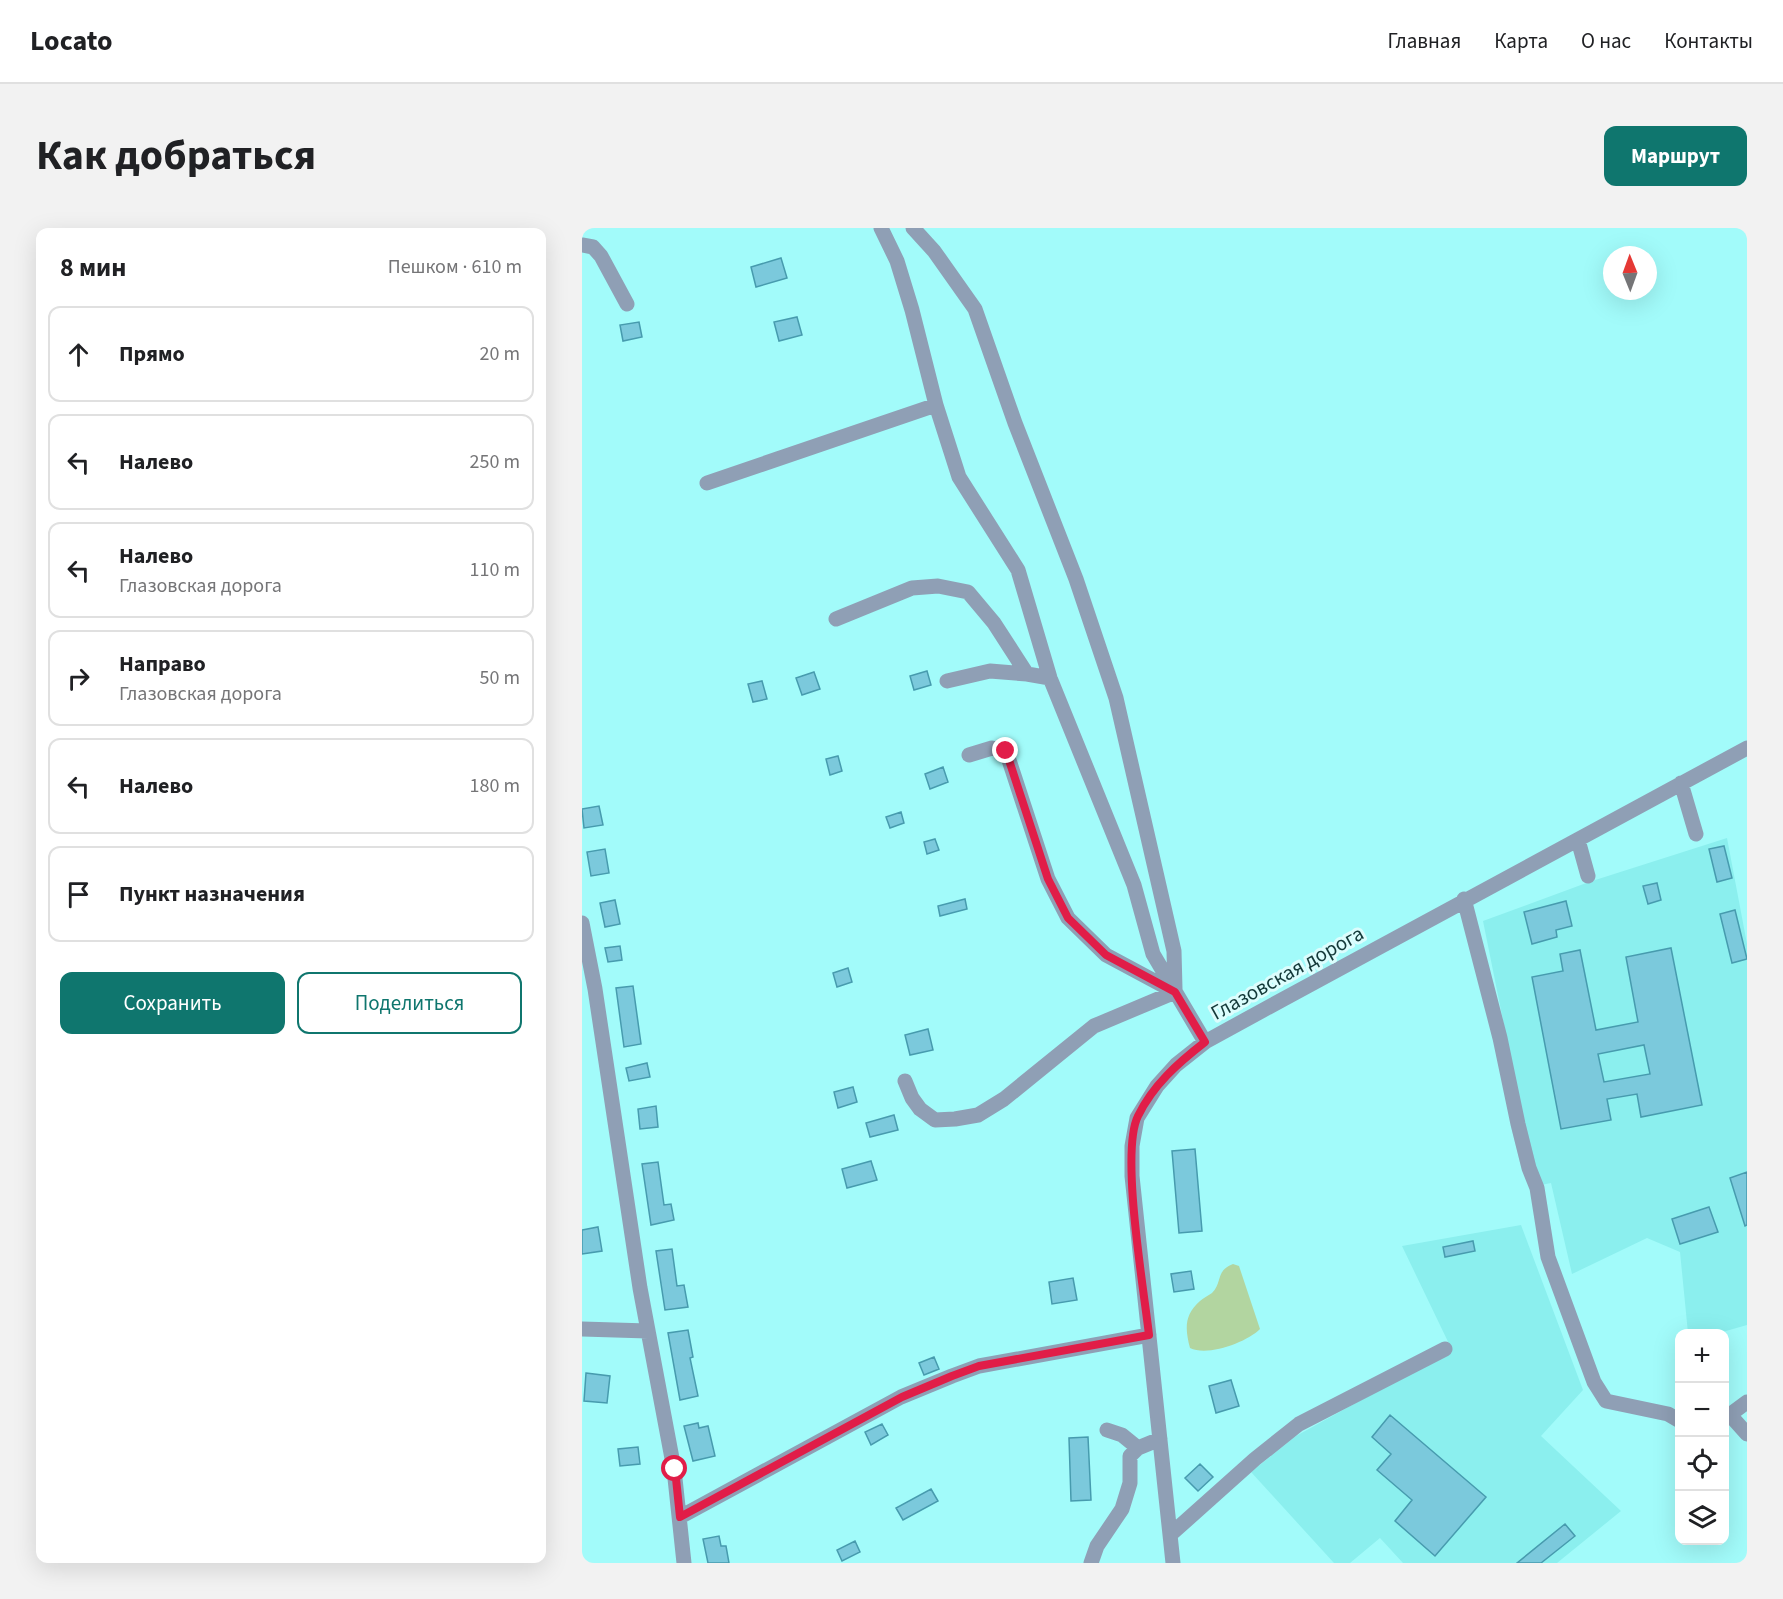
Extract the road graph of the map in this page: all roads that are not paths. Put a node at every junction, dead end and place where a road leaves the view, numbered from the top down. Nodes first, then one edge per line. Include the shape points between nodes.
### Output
1 (881, 228) edge
2 (913, 228) edge
3 (582, 245) edge
4 (627, 304) dead end
5 (936, 405) junction
6 (708, 483) dead end
7 (836, 619) dead end
8 (1027, 674) junction
9 (1050, 678) junction
10 (947, 681) dead end
11 (1747, 748) edge
12 (969, 755) dead end
13 (1681, 783) junction
14 (1696, 834) dead end
15 (1578, 840) junction
16 (1588, 876) dead end
17 (1464, 899) junction
18 (582, 924) edge
19 (1175, 992) junction
20 (1205, 1042) junction
21 (905, 1080) dead end
22 (582, 1329) edge
23 (648, 1331) junction
24 (1149, 1335) junction
25 (1445, 1349) dead end
26 (1747, 1402) edge
27 (1729, 1416) edge
28 (1675, 1418) edge
29 (1729, 1419) edge
30 (1107, 1430) dead end
31 (1747, 1434) edge
32 (1160, 1439) junction
33 (1138, 1448) junction
34 (680, 1517) junction
35 (1170, 1536) junction
36 (684, 1563) edge
37 (1091, 1563) edge
38 (1173, 1563) edge

1 - 5 street via 897,261
2 - 19 street via 975,309 1076,579 1116,698 1174,951
3 - 4 street via 592,247 601,256
5 - 6 street
5 - 9 street via 959,477 1018,570
7 - 8 street via 912,588 938,586 968,592
8 - 9 street
8 - 10 street via 990,671
9 - 19 street via 1134,885 1153,954
11 - 13 street, Глазовская дорога
12 - 19 street via 992,748 1006,751 1048,879 1068,918 1106,955
13 - 14 street
13 - 15 street, Глазовская дорога
15 - 16 street
15 - 17 street, Глазовская дорога
17 - 20 street, Глазовская дорога
17 - 28 street via 1529,1168 1538,1188 1548,1257 1594,1382 1606,1401
18 - 23 street
19 - 20 street
19 - 21 street via 1094,1026 1004,1099 978,1115 935,1120 920,1109
20 - 24 street, Глазовская дорога via 1156,1086 1137,1118 1132,1176
22 - 23 street
23 - 34 street via 675,1469
24 - 32 street, Глазовская дорога
24 - 34 street via 979,1366 952,1376 902,1397
25 - 35 street via 1299,1424
26 - 27 street
29 - 31 street
30 - 33 street via 1122,1435
32 - 33 street
32 - 35 street, Глазовская дорога
33 - 37 street via 1130,1456 1130,1483 1122,1509
34 - 36 street
35 - 38 street, Глазовская дорога

